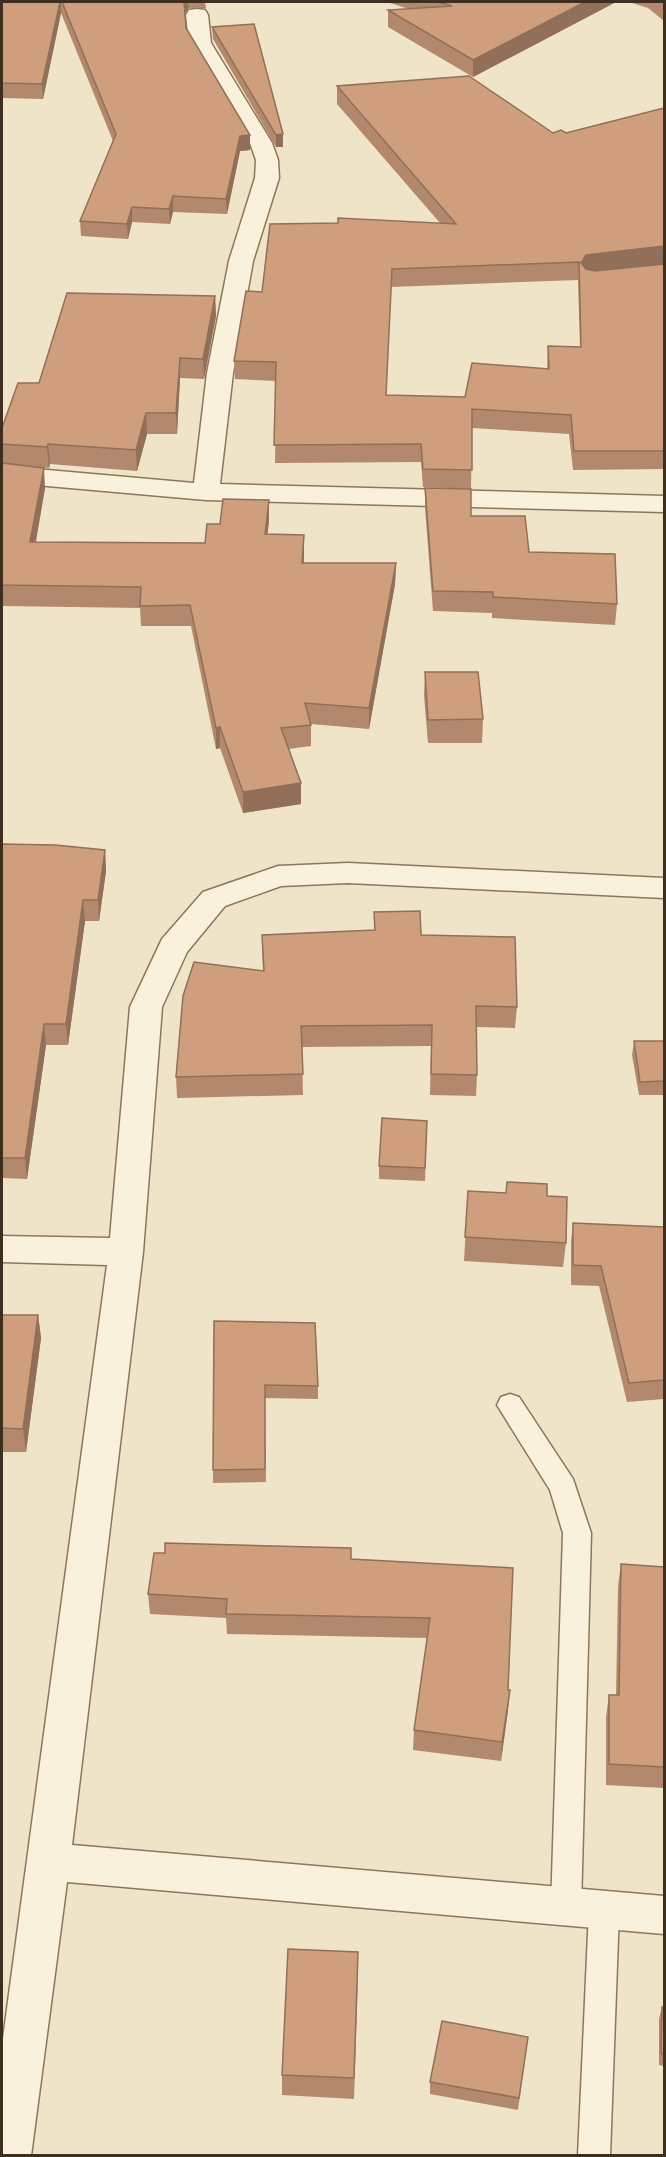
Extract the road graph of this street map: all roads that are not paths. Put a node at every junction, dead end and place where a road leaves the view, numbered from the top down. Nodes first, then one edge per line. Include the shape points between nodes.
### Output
1 (197, 15) dead end
2 (2, 474) edge
3 (206, 492) junction
4 (664, 504) edge
5 (664, 888) edge
6 (2, 1249) edge
7 (126, 1252) junction
8 (510, 1405) dead end
9 (50, 1862) junction
10 (585, 1909) junction
11 (664, 1915) edge
12 (8, 2156) edge
13 (594, 2156) edge

1 - 3 street via 200,42 267,159 267,178 241,261 220,373
2 - 3 street
3 - 4 street
5 - 7 street via 348,873 278,876 214,899 173,947 146,1007
6 - 7 street
7 - 9 street
8 - 10 lane via 563,1487 577,1533
9 - 10 street
9 - 12 street
10 - 11 street
10 - 13 lane

